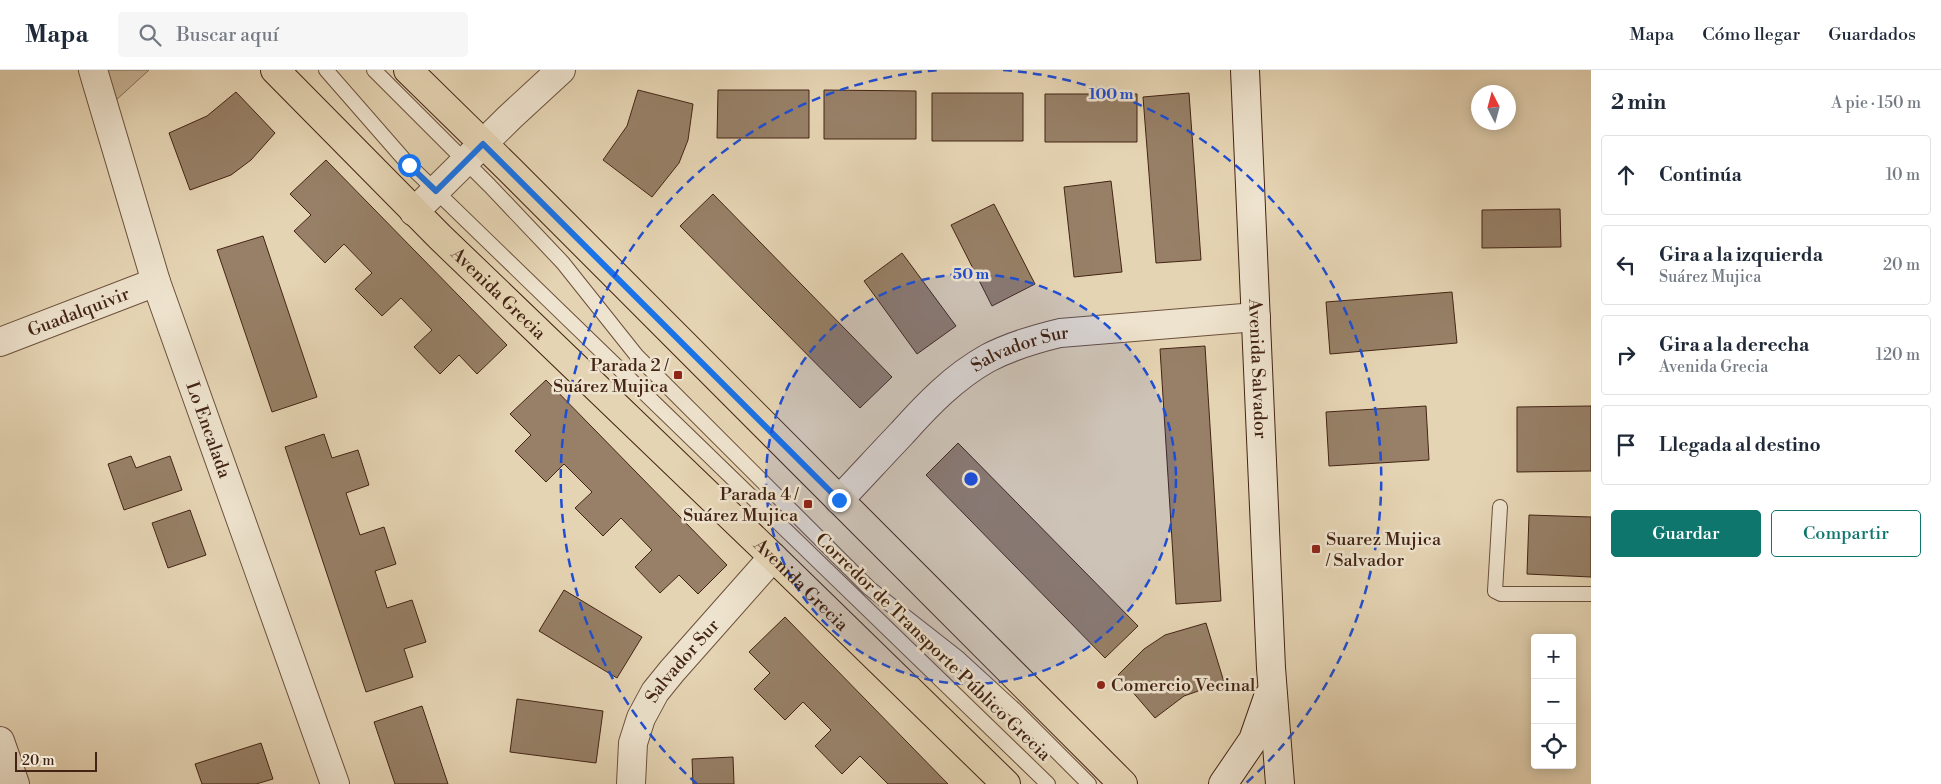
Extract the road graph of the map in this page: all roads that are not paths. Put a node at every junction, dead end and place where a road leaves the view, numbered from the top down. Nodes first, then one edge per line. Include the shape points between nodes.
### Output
1 (93, 70) edge
2 (275, 70) edge
3 (326, 70) edge
4 (374, 70) edge
5 (408, 70) edge
6 (561, 70) edge
7 (1245, 70) edge
8 (474, 152) junction
9 (436, 191) junction
10 (414, 212) junction
11 (156, 282) junction
12 (1256, 316) junction
13 (0, 342) edge
14 (839, 500) junction
15 (1500, 506) dead end
16 (773, 557) junction
17 (1591, 594) edge
18 (1271, 668) junction
19 (0, 741) edge
20 (15, 784) edge
21 (335, 784) edge
22 (631, 784) edge
23 (1006, 784) edge
24 (1048, 784) edge
25 (1089, 784) edge
26 (1123, 784) edge
27 (1223, 784) edge
28 (1280, 784) edge

1 - 11 street, Lo Encalada
2 - 10 main road, Avenida Grecia
3 - 9 lane, Corredor de Transporte Público Grecia
4 - 8 lane, Corredor de Transporte Público Grecia
5 - 8 main road
6 - 8 street
7 - 12 street, Avenida Salvador
8 - 9 street
8 - 14 main road
8 - 25 lane, Corredor de Transporte Público Grecia via 637,356 869,588 957,657
9 - 10 street
9 - 24 lane, Corredor de Transporte Público Grecia
10 - 16 main road, Avenida Grecia
11 - 13 street, Guadalquivir
11 - 21 street, Lo Encalada
12 - 14 street, Salvador Sur via 1060,333 1013,346 963,373 938,394
12 - 18 street, Avenida Salvador
14 - 26 main road
15 - 17 lane via 1495,591 1502,594
16 - 22 street, Salvador Sur via 655,692 641,718 633,743
16 - 23 main road, Avenida Grecia
18 - 27 street, Avenida Salvador via 1269,695 1260,724 1246,753
18 - 28 street, Avenida Salvador
19 - 20 street

